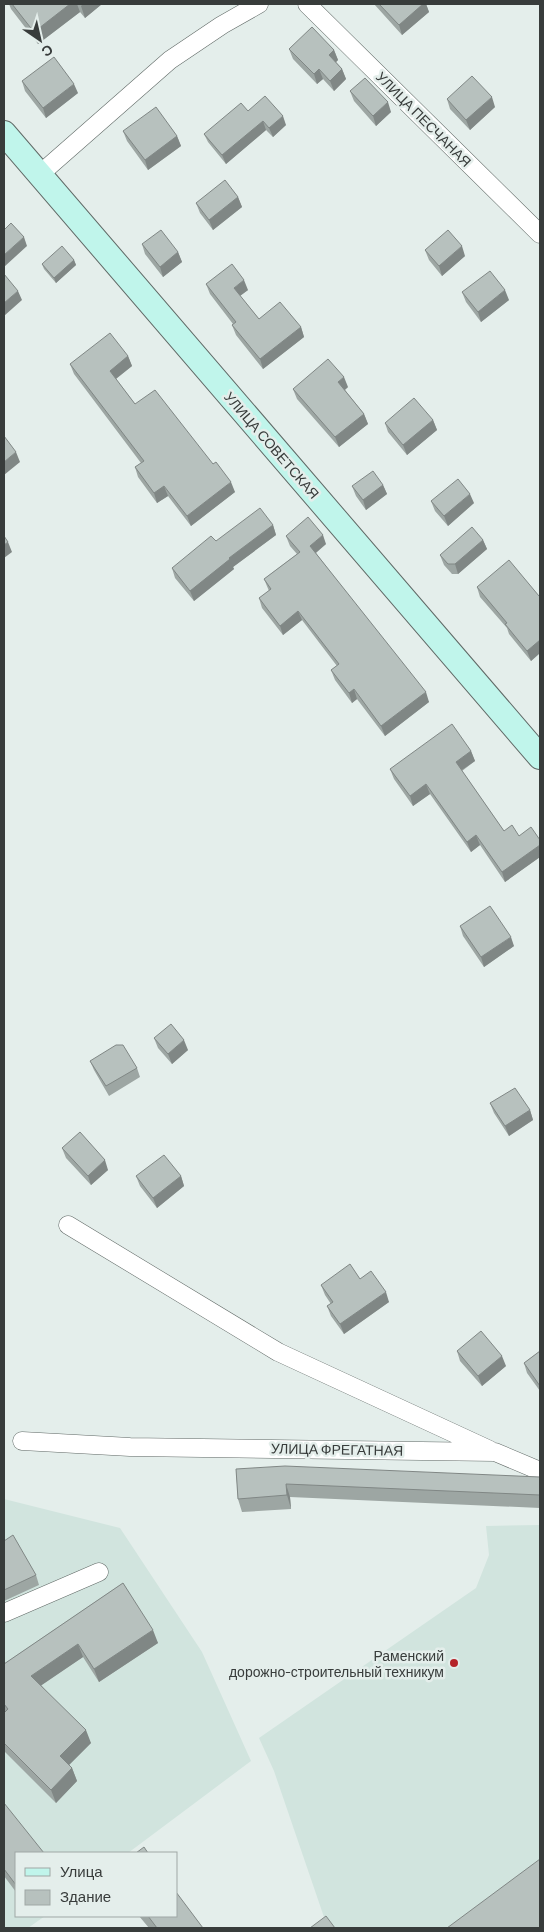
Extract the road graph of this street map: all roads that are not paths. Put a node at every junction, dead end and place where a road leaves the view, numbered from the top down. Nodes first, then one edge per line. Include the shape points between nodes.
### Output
1 (259, 4) edge
2 (307, 4) edge
3 (4, 133) edge
4 (39, 175) junction
5 (540, 234) edge
6 (540, 757) edge
7 (68, 1225) dead end
8 (22, 1441) dead end
9 (496, 1452) junction
10 (540, 1471) edge
11 (99, 1572) dead end
12 (4, 1613) edge

1 - 4 street via 170,60
2 - 5 street, УЛИЦА ПЕСЧАНАЯ
3 - 4 street, УЛИЦА СОВЕТСКАЯ
4 - 6 street, УЛИЦА СОВЕТСКАЯ
7 - 9 street via 278,1352
8 - 9 street, УЛИЦА ФРЕГАТНАЯ
9 - 10 street, УЛИЦА ФРЕГАТНАЯ
11 - 12 street

